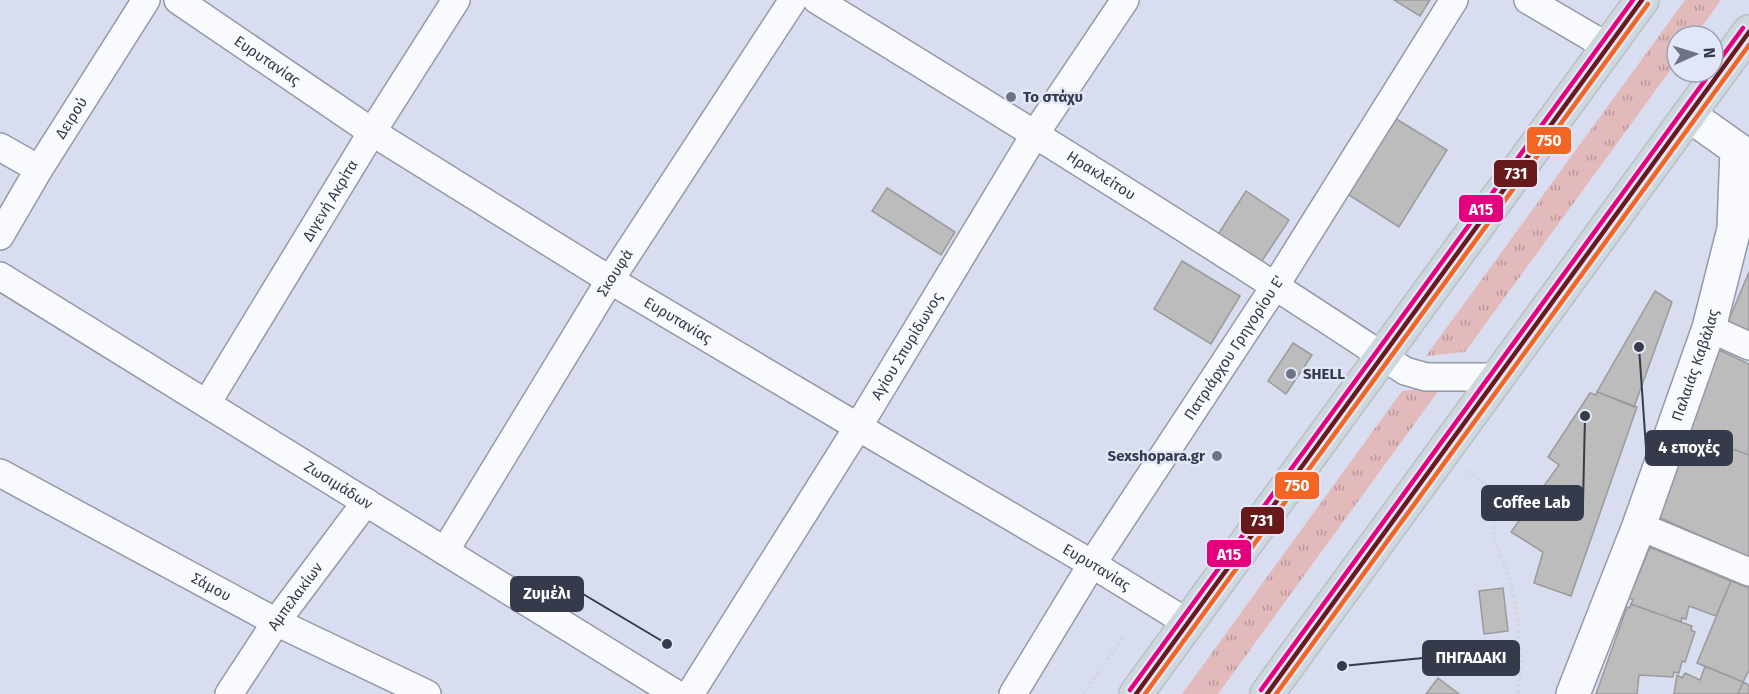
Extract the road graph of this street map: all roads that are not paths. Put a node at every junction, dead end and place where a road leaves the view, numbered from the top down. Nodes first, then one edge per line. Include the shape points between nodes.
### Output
1 (146, 0) edge
2 (178, 0) edge
3 (456, 0) edge
4 (793, 0) edge
5 (817, 0) edge
6 (1125, 0) edge
7 (1454, 0) edge
8 (1528, 0) edge
9 (1642, 0) edge
10 (1749, 32) edge
11 (1608, 47) junction
12 (1689, 115) junction
13 (372, 132) junction
14 (1035, 134) junction
15 (0, 147) edge
16 (1743, 150) edge
17 (39, 169) junction
18 (0, 236) edge
19 (0, 276) edge
20 (610, 280) junction
21 (1275, 286) junction
22 (1709, 328) junction
23 (1749, 346) edge
24 (1383, 356) junction
25 (1497, 377) junction
26 (207, 403) junction
27 (858, 428) junction
28 (0, 473) edge
29 (366, 502) junction
30 (1639, 526) junction
31 (446, 551) junction
32 (1092, 564) junction
33 (1749, 572) edge
34 (276, 622) junction
35 (1188, 623) junction
36 (1275, 691) edge
37 (229, 694) edge
38 (427, 694) edge
39 (676, 694) edge
40 (690, 694) edge
41 (1014, 694) edge
42 (1136, 694) edge
43 (1573, 694) edge

1 - 17 street, Δειρού
2 - 13 street, Ευρυτανίας
3 - 13 street, Διγενή Ακρίτα
4 - 20 street, Σκουφά
5 - 14 street, Ηρακλείτου
6 - 14 street, Αγίου Σπυρίδωνος
7 - 21 street, Πατριάρχου Γρηγορίου Ε'
8 - 11 street
9 - 11 highway
10 - 12 highway
11 - 24 highway
12 - 16 street, Παλαιάς Καβάλας
12 - 25 highway
13 - 20 street, Ευρυτανίας
13 - 26 street, Διγενή Ακρίτα
14 - 21 street, Ηρακλείτου
14 - 27 street, Αγίου Σπυρίδωνος
15 - 17 street
16 - 22 street, Παλαιάς Καβάλας via 1734,229
17 - 18 street, Δειρού
19 - 26 street, Ζωσιμάδων
20 - 27 street, Ευρυτανίας
20 - 31 street, Σκουφά
21 - 24 street, Ηρακλείτου
21 - 32 street, Πατριάρχου Γρηγορίου Ε'
22 - 23 street
22 - 30 street, Παλαιάς Καβάλας
24 - 25 street, Ηρακλείτου via 1405,371 1426,377
24 - 35 highway
25 - 36 highway
26 - 29 street, Ζωσιμάδων
27 - 32 street, Ευρυτανίας
27 - 40 street, Αγίου Σπυρίδωνος
28 - 34 street, Σάμου
29 - 31 street, Ζωσιμάδων
29 - 34 street, Αμπελακίων
30 - 33 street
30 - 43 street, Παλαιάς Καβάλας
31 - 39 street, Ζωσιμάδων
32 - 35 street, Ευρυτανίας
32 - 41 street, Πατριάρχου Γρηγορίου Ε'
34 - 37 street, Αμπελακίων
34 - 38 street, Σάμου
35 - 42 highway

